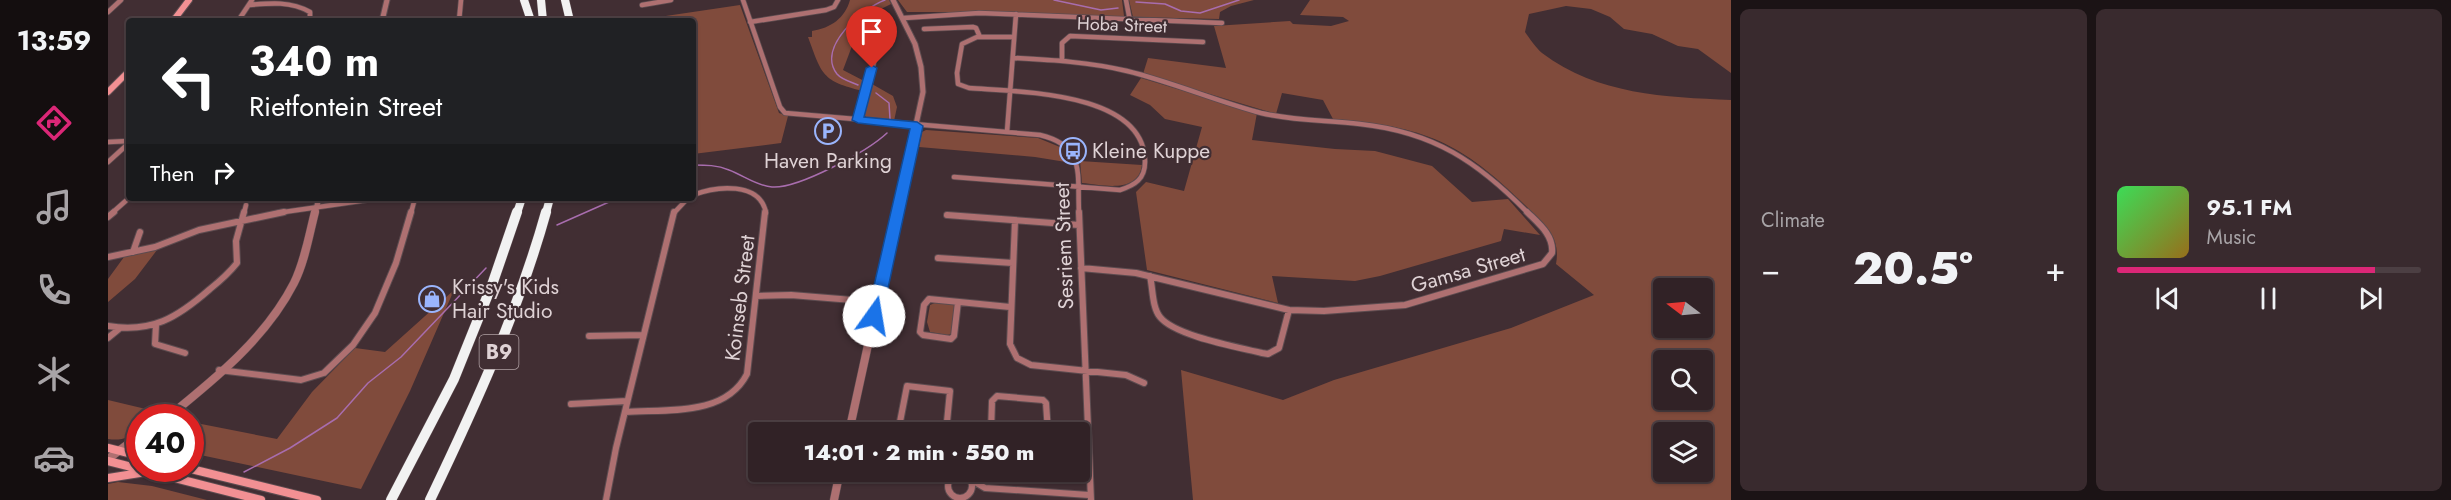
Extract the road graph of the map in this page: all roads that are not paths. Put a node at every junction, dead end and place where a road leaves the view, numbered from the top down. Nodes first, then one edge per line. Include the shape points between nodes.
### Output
1 (121, 0) edge
2 (189, 0) edge
3 (252, 0) edge
4 (387, 0) edge
5 (461, 0) edge
6 (524, 0) edge
7 (541, 0) edge
8 (565, 0) edge
9 (570, 0) edge
10 (671, 0) edge
11 (742, 0) edge
12 (838, 0) edge
13 (893, 0) edge
14 (1126, 0) edge
15 (249, 5) junction
16 (642, 5) dead end
17 (108, 12) edge
18 (1016, 15) junction
19 (175, 18) edge
20 (240, 18) edge
21 (310, 18) edge
22 (382, 18) edge
23 (459, 18) edge
24 (530, 18) edge
25 (543, 18) edge
26 (570, 18) edge
27 (570, 18) edge
28 (904, 18) junction
29 (1130, 21) junction
30 (750, 22) junction
31 (871, 22) dead end
32 (1222, 23) dead end
33 (924, 29) dead end
34 (980, 37) junction
35 (1014, 37) junction
36 (1203, 42) dead end
37 (1014, 58) junction
38 (1062, 61) junction
39 (126, 74) edge
40 (108, 92) edge
41 (1011, 92) junction
42 (858, 120) junction
43 (917, 126) junction
44 (1007, 132) junction
45 (108, 142) edge
46 (126, 142) edge
47 (126, 145) edge
48 (108, 162) edge
49 (954, 177) dead end
50 (1078, 186) junction
51 (696, 194) edge
52 (126, 201) edge
53 (319, 201) edge
54 (357, 201) edge
55 (414, 201) edge
56 (521, 201) edge
57 (549, 201) edge
58 (684, 201) edge
59 (246, 205) dead end
60 (317, 206) junction
61 (947, 215) dead end
62 (108, 217) edge
63 (1015, 221) junction
64 (241, 222) junction
65 (1079, 225) junction
66 (140, 232) dead end
67 (133, 252) junction
68 (108, 257) edge
69 (938, 258) dead end
70 (1013, 263) junction
71 (1081, 268) junction
72 (1150, 276) junction
73 (756, 296) junction
74 (877, 302) junction
75 (958, 302) junction
76 (1011, 307) junction
77 (1289, 310) junction
78 (156, 325) junction
79 (108, 326) edge
80 (119, 329) junction
81 (643, 335) junction
82 (589, 336) dead end
83 (108, 338) edge
84 (184, 353) dead end
85 (220, 370) junction
86 (1085, 372) junction
87 (1144, 383) dead end
88 (627, 401) junction
89 (178, 404) edge
90 (182, 404) edge
91 (571, 404) dead end
92 (625, 412) junction
93 (851, 422) edge
94 (900, 422) edge
95 (947, 422) edge
96 (991, 422) edge
97 (1047, 422) edge
98 (108, 448) edge
99 (126, 448) edge
100 (126, 449) edge
101 (122, 452) junction
102 (126, 453) edge
103 (109, 461) edge
104 (126, 465) edge
105 (204, 472) edge
106 (126, 475) edge
107 (108, 478) edge
108 (190, 482) edge
109 (838, 482) edge
110 (949, 482) edge
111 (971, 482) edge
112 (976, 482) edge
113 (985, 488) junction
114 (393, 496) edge
115 (968, 496) edge
116 (952, 498) edge
117 (1090, 498) edge
118 (261, 500) edge
119 (316, 500) edge
120 (430, 500) edge
121 (606, 500) edge
122 (834, 500) edge

1 - 17 street
2 - 19 main road
3 - 15 street
4 - 22 street
5 - 23 street
6 - 24 highway
7 - 25 highway
8 - 26 highway
9 - 27 highway
10 - 16 street
11 - 30 street
12 - 30 street via 826,10
13 - 28 street
14 - 29 street
15 - 20 street
15 - 21 street via 298,5 310,12
18 - 28 street via 961,13
18 - 29 street
18 - 35 street
28 - 43 street via 922,69 923,92
29 - 32 street
30 - 42 street, Sesriem Street via 782,112
31 - 42 street via 880,34 879,44
33 - 34 street via 973,27
34 - 35 street
34 - 41 street via 962,44 958,84
35 - 37 street
36 - 38 street, Hoba Street via 1070,36 1062,42
37 - 38 street, Gamsa Street
37 - 41 street
38 - 77 street, Gamsa Street via 1113,68 1276,116 1375,126 1425,139 1456,152 1491,177 1550,237 1550,258 1543,264 1405,305 1324,312
39 - 40 main road
41 - 44 street
41 - 50 street via 1072,98 1130,123 1144,151 1146,167 1142,177 1120,190
42 - 43 street, Sesriem Street
43 - 44 street, Sesriem Street
43 - 74 street
44 - 50 street, Sesriem Street via 1052,138 1068,146 1076,158
45 - 46 street
47 - 48 street
49 - 50 street
50 - 65 street, Sesriem Street
51 - 73 street, Koinseb Street via 733,189 749,192 764,203 766,215
52 - 62 street
53 - 60 street
54 - 60 street
55 - 85 street via 396,263 375,313 353,345 324,373 301,380
56 - 114 highway, B9 via 454,379
57 - 120 highway, B9 via 513,319
58 - 81 street via 674,212
59 - 64 street
60 - 64 street
60 - 85 street via 293,284 270,319
61 - 63 street
63 - 65 street
63 - 70 street
64 - 67 street
64 - 78 street via 234,267 187,309
65 - 71 street, Sesriem Street
66 - 67 street
67 - 68 street
69 - 70 street
70 - 76 street
71 - 72 street, Gamsa Street
71 - 86 street, Sesriem Street
72 - 77 street, Gamsa Street
72 - 77 street via 1158,312 1165,322 1179,330 1262,353 1275,352 1282,344
73 - 74 street
73 - 92 street, Koinseb Street via 747,374 736,392 708,406
74 - 93 street
75 - 75 street via 951,339 920,332 926,301
75 - 76 street
76 - 86 street via 1010,344 1018,359 1031,365
78 - 80 street
78 - 84 street via 155,344
79 - 80 street
80 - 83 street
81 - 82 street
81 - 88 street
85 - 89 street
85 - 90 street
86 - 87 street via 1126,375
86 - 117 street, Sesriem Street
88 - 91 street
88 - 92 street
92 - 121 street
94 - 95 street via 907,386 950,391
96 - 97 street via 992,400 997,396 1044,400
98 - 101 main road
99 - 101 street
100 - 101 street
101 - 102 main road
101 - 103 street
103 - 104 main road
105 - 119 main road
106 - 107 main road
108 - 118 main road
109 - 122 street
110 - 116 street
111 - 115 street
112 - 113 street
113 - 115 street
113 - 117 street
115 - 116 street

